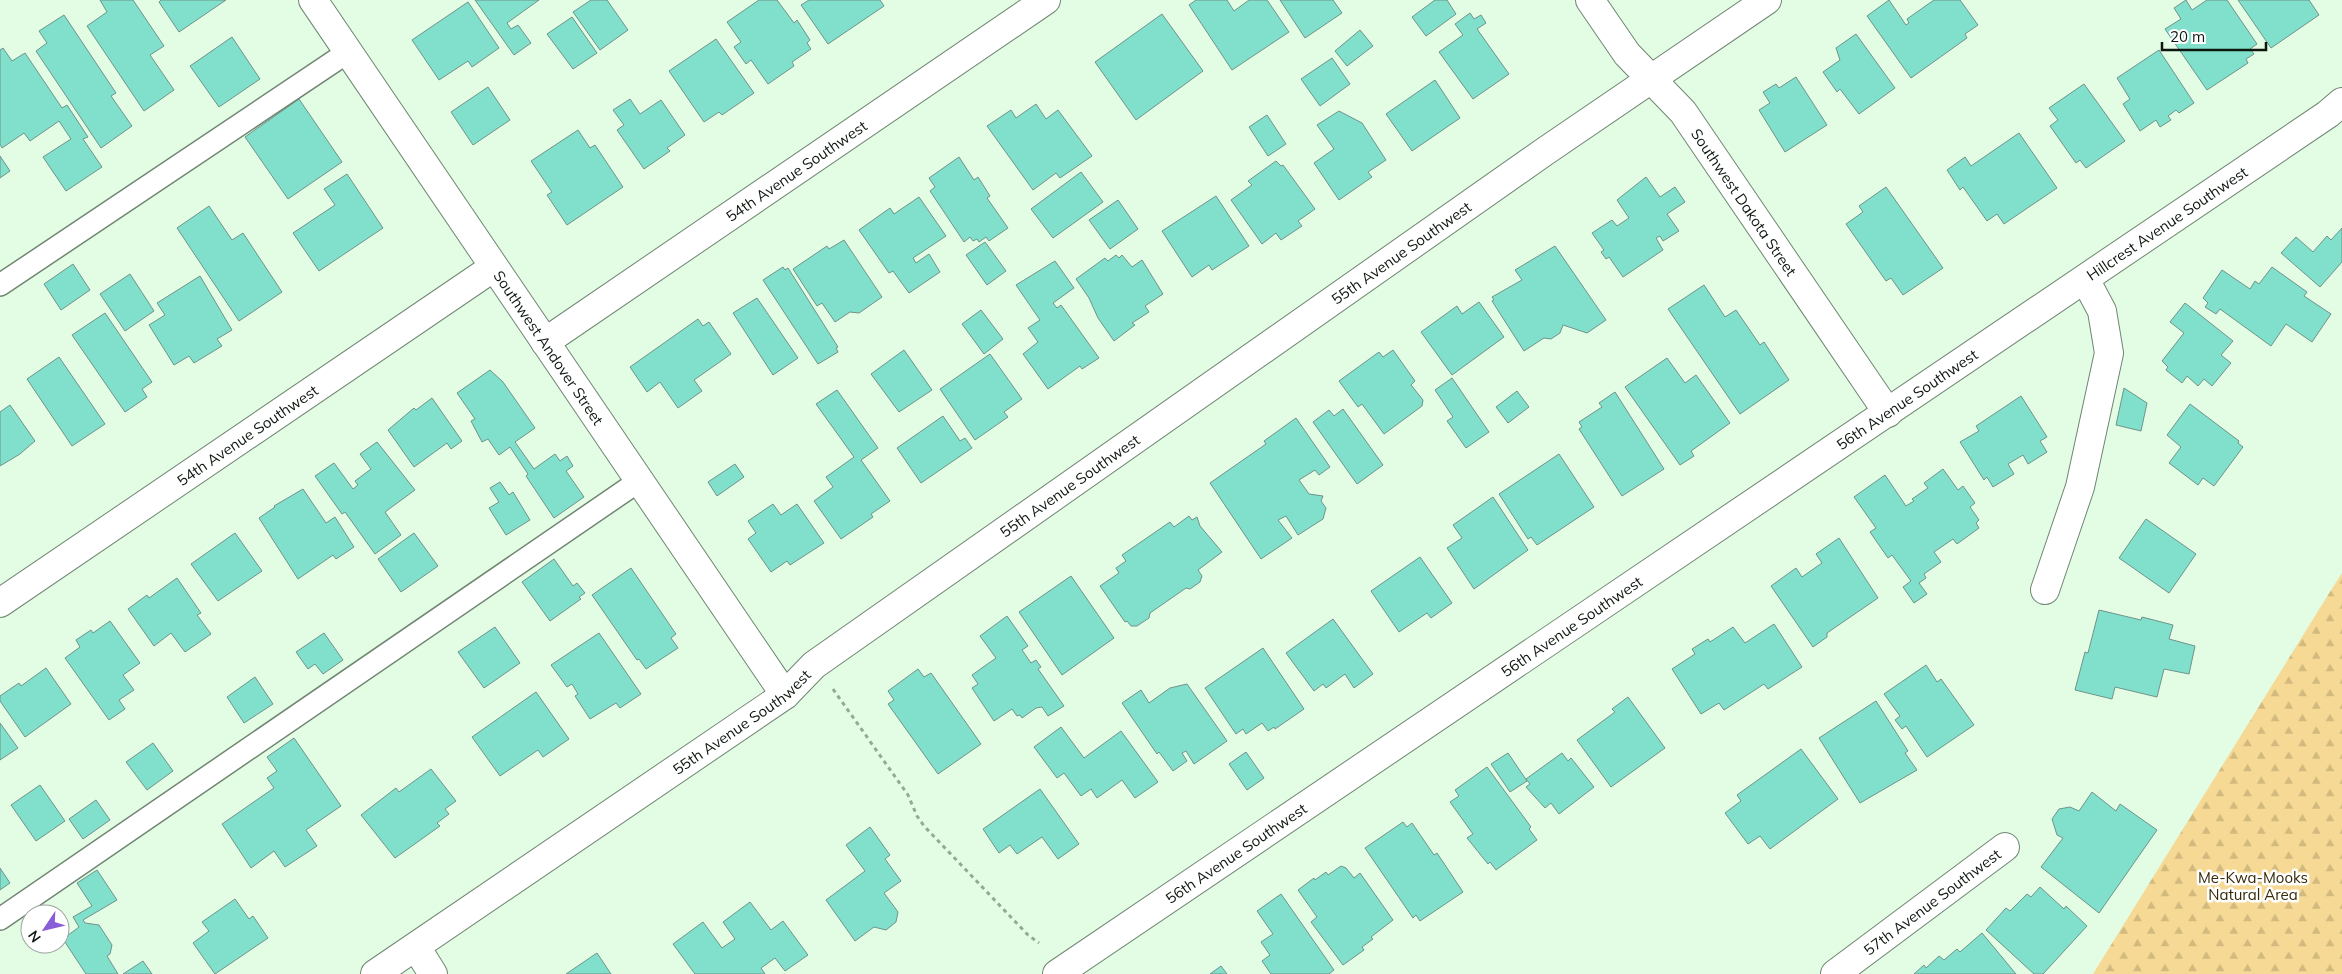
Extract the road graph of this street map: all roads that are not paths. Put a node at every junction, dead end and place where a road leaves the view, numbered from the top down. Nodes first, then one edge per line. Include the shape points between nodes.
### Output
1 (1046, 0) edge
2 (1590, 0) edge
3 (1767, 0) edge
4 (315, 1) edge
5 (348, 52) junction
6 (1652, 78) junction
7 (2342, 102) edge
8 (494, 267) junction
9 (2085, 279) junction
10 (0, 285) edge
11 (545, 342) junction
12 (1888, 413) junction
13 (639, 481) junction
14 (2045, 590) dead end
15 (0, 603) edge
16 (784, 695) junction
17 (2005, 847) dead end
18 (0, 919) edge
19 (416, 947) junction
20 (375, 974) edge
21 (434, 974) edge
22 (1058, 974) edge
23 (1835, 974) edge

1 - 11 street, 54th Avenue Southwest
2 - 6 street, Southwest Dakota Street via 1627,54
3 - 6 street, 55th Avenue Southwest
4 - 5 street, Southwest Andover Street
5 - 8 street, Southwest Andover Street
5 - 10 lane
6 - 12 street, Southwest Dakota Street via 1683,112
6 - 16 street, 55th Avenue Southwest via 814,665
7 - 9 street, Hillcrest Avenue Southwest
8 - 11 street, Southwest Andover Street
8 - 15 street, 54th Avenue Southwest
9 - 12 street, 56th Avenue Southwest
9 - 14 street, Hillcrest Avenue Southwest via 2102,311 2110,353 2080,488
11 - 13 street, Southwest Andover Street
12 - 22 street, 56th Avenue Southwest
13 - 16 street, Southwest Andover Street
13 - 18 lane
16 - 19 street, 55th Avenue Southwest
17 - 23 street, 57th Avenue Southwest
19 - 20 street, 55th Avenue Southwest
19 - 21 street

